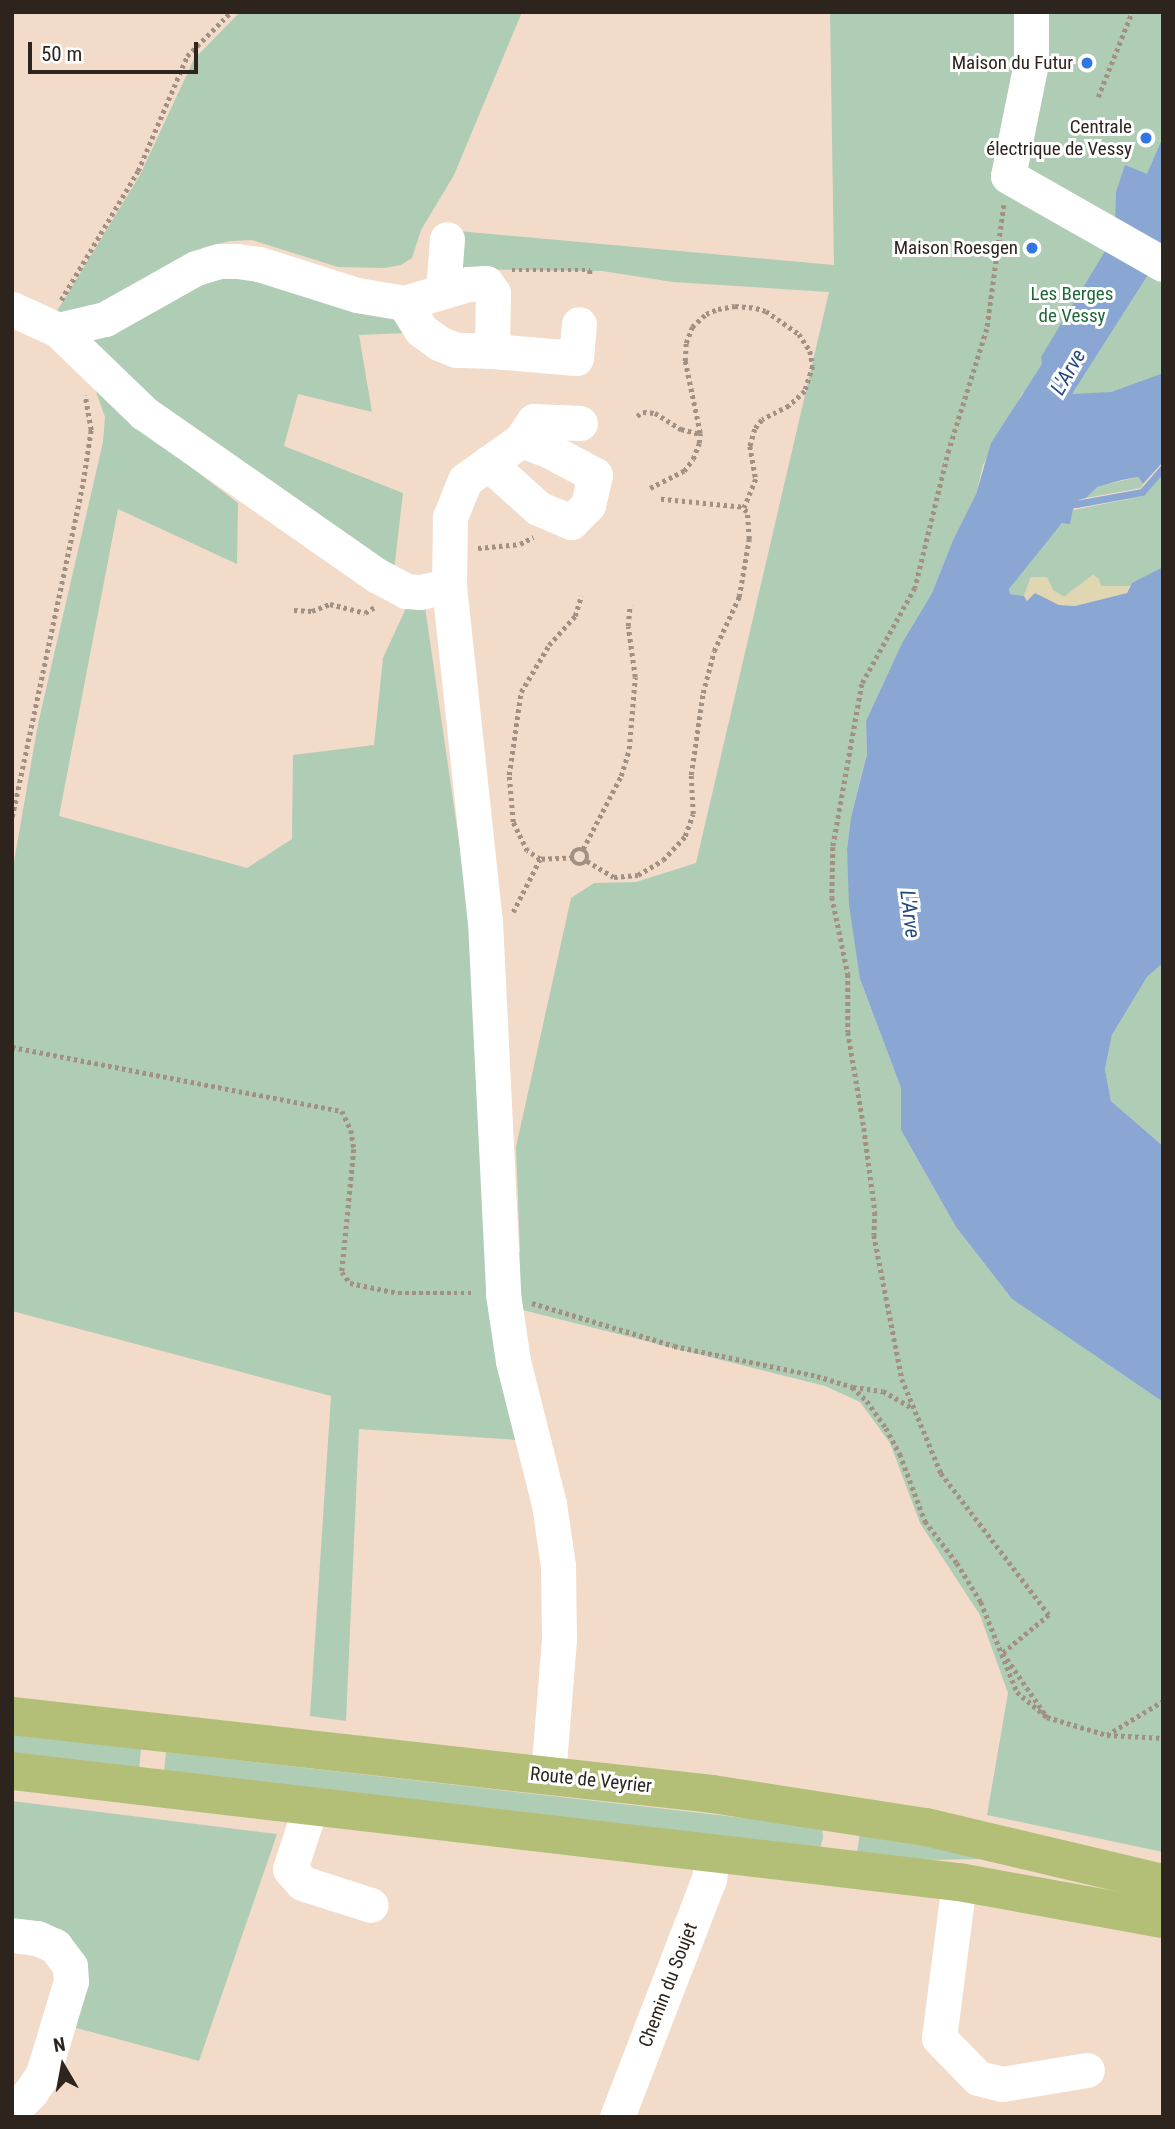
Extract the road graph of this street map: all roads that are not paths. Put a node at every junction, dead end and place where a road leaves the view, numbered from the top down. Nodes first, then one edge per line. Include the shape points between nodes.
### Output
1 (1031, 12) edge
2 (447, 239) dead end
3 (1160, 262) edge
4 (443, 291) junction
5 (404, 303) junction
6 (12, 309) edge
7 (579, 324) dead end
8 (52, 327) junction
9 (492, 351) junction
10 (580, 423) dead end
11 (521, 440) junction
12 (488, 463) junction
13 (449, 586) junction
14 (12, 1716) edge
15 (12, 1771) edge
16 (548, 1775) junction
17 (307, 1805) junction
18 (838, 1812) junction
19 (713, 1853) junction
20 (834, 1867) junction
21 (959, 1882) junction
22 (1163, 1883) edge
23 (371, 1905) dead end
24 (1163, 1919) edge
25 (12, 1935) edge
26 (1087, 2070) dead end
27 (12, 2105) edge
28 (617, 2117) edge

1 - 3 street via 1031,63 1008,176
2 - 4 street
4 - 5 street
4 - 9 street via 476,282 492,289
5 - 8 street via 357,295 259,264 219,261 189,271 105,319
5 - 9 street via 421,330 439,343 456,350
6 - 8 street
7 - 9 street via 576,358
8 - 13 street via 144,413 397,587 420,592
10 - 11 street via 534,421
11 - 12 street
11 - 12 street via 595,475 588,505 571,522 538,508
12 - 13 street via 465,480 450,517
13 - 16 street via 485,921 503,1294 558,1566 559,1639
14 - 16 main road, Route de Veyrier
15 - 17 main road
16 - 18 main road, Route de Veyrier
17 - 19 main road
17 - 23 street via 290,1869 302,1883
18 - 20 main road via 841,1850
18 - 22 main road, Route de Veyrier via 926,1827
19 - 20 main road
19 - 28 street, Chemin du Soujet via 709,1880
20 - 21 main road
21 - 24 main road
21 - 26 street via 939,2038 978,2078 1002,2084
25 - 27 street via 55,1946 70,1966 71,1981 43,2074 19,2104

